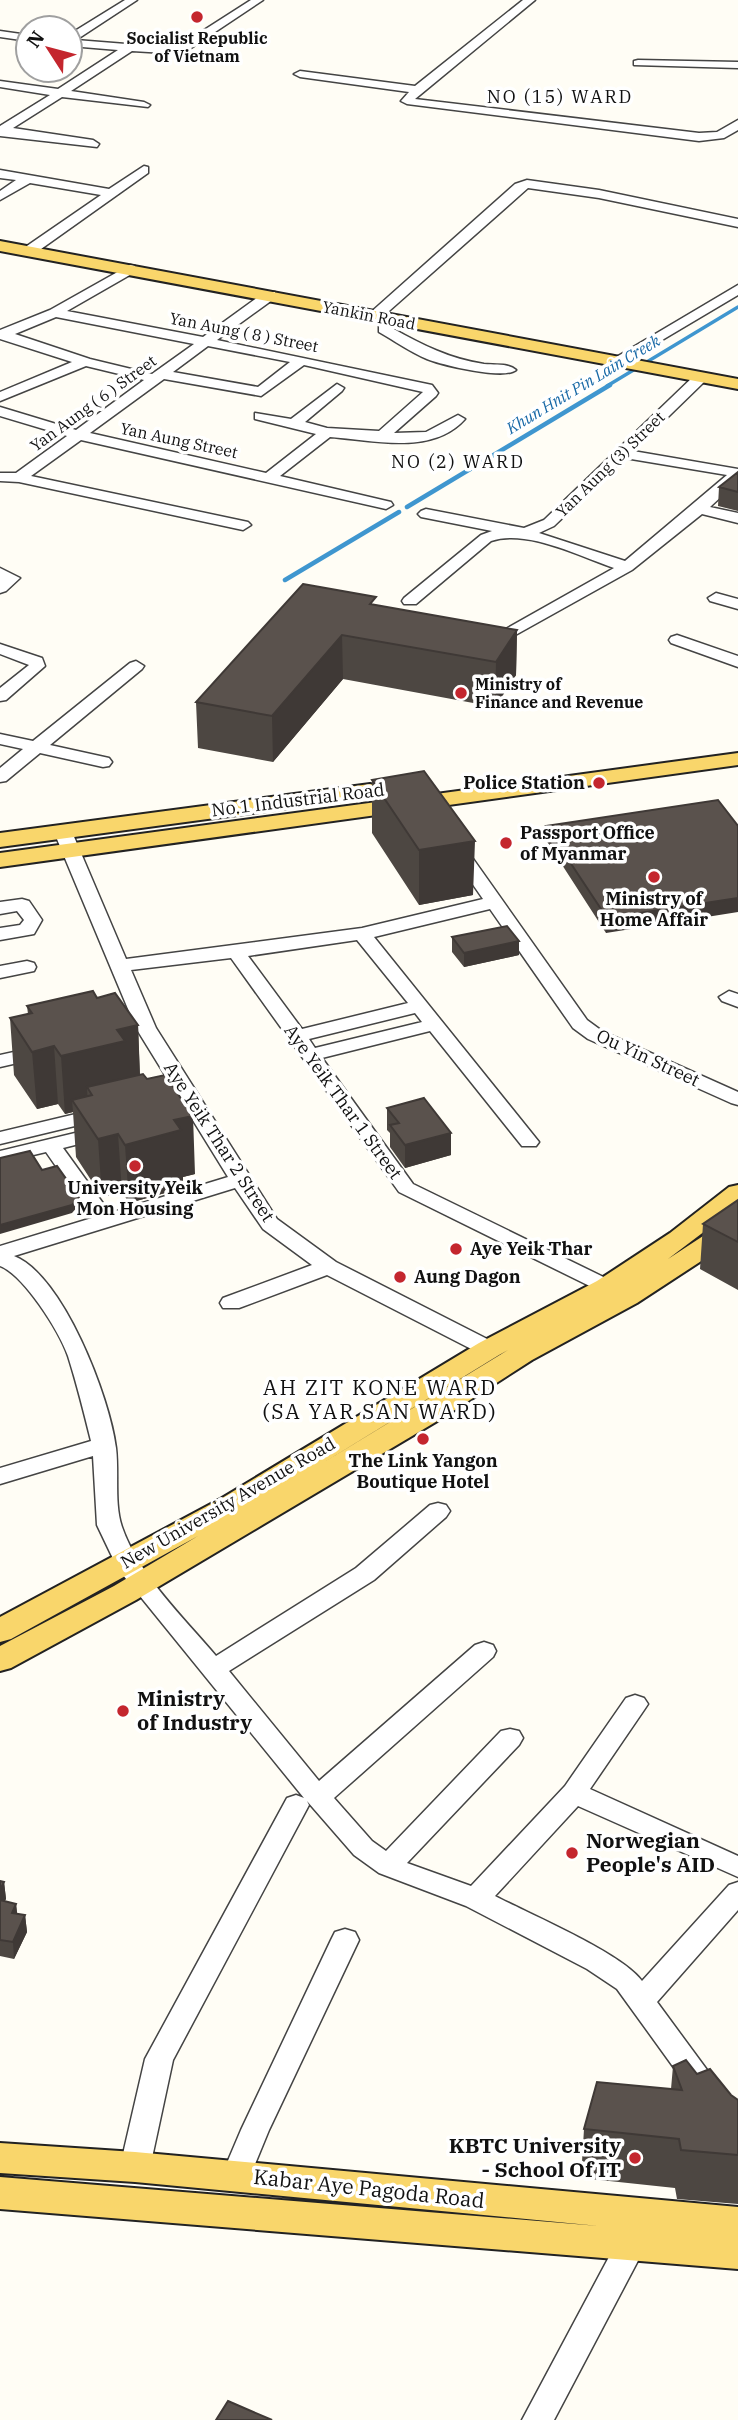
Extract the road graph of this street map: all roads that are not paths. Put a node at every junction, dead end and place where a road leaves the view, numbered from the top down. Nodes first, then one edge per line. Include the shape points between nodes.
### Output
1 (132, 0) edge
2 (258, 0) edge
3 (530, 0) edge
4 (84, 32) edge
5 (84, 43) edge
6 (128, 49) junction
7 (638, 63) dead end
8 (738, 65) edge
9 (300, 74) dead end
10 (0, 84) edge
11 (417, 90) junction
12 (59, 92) junction
13 (144, 105) dead end
14 (738, 124) edge
15 (1, 131) edge
16 (93, 144) dead end
17 (144, 170) dead end
18 (0, 174) edge
19 (27, 178) junction
20 (113, 193) junction
21 (0, 196) edge
22 (738, 223) edge
23 (0, 246) edge
24 (29, 251) junction
25 (130, 269) junction
26 (738, 289) edge
27 (270, 295) junction
28 (55, 313) junction
29 (375, 316) junction
30 (393, 320) junction
31 (1, 335) edge
32 (205, 342) junction
33 (64, 355) junction
34 (301, 360) junction
35 (85, 362) junction
36 (615, 362) junction
37 (636, 366) joint
38 (509, 370) dead end
39 (159, 376) junction
40 (700, 378) junction
41 (0, 384) edge
42 (738, 384) edge
43 (337, 388) dead end
44 (0, 397) edge
45 (0, 411) edge
46 (260, 416) dead end
47 (458, 419) dead end
48 (294, 424) junction
49 (327, 432) junction
50 (78, 435) junction
51 (382, 436) junction
52 (620, 453) junction
53 (738, 473) edge
54 (0, 477) edge
55 (270, 477) junction
56 (19, 478) junction
57 (386, 505) dead end
58 (699, 509) junction
59 (426, 514) dead end
60 (738, 518) edge
61 (243, 525) dead end
62 (526, 533) junction
63 (626, 567) junction
64 (0, 573) edge
65 (0, 588) edge
66 (716, 597) dead end
67 (410, 601) dead end
68 (738, 604) edge
69 (510, 633) edge
70 (677, 640) dead end
71 (0, 649) edge
72 (738, 662) edge
73 (136, 666) dead end
74 (2, 692) edge
75 (0, 739) edge
76 (738, 741) edge
77 (38, 747) junction
78 (738, 759) edge
79 (103, 762) dead end
80 (662, 769) joint
81 (0, 777) edge
82 (370, 801) junction
83 (447, 836) edge
84 (0, 839) edge
85 (67, 841) junction
86 (0, 860) edge
87 (496, 902) junction
88 (0, 908) edge
89 (0, 933) edge
90 (362, 934) junction
91 (236, 952) junction
92 (121, 965) junction
93 (27, 967) dead end
94 (0, 972) edge
95 (420, 1006) junction
96 (436, 1024) junction
97 (295, 1037) junction
98 (66, 1046) edge
99 (310, 1055) junction
100 (0, 1061) edge
101 (738, 1099) edge
102 (193, 1101) junction
103 (167, 1108) edge
104 (0, 1139) edge
105 (529, 1142) dead end
106 (51, 1145) junction
107 (0, 1157) edge
108 (240, 1180) junction
109 (733, 1212) edge
110 (105, 1221) junction
111 (0, 1253) edge
112 (0, 1258) edge
113 (328, 1267) junction
114 (617, 1292) junction
115 (231, 1303) dead end
116 (489, 1349) junction
117 (104, 1445) junction
118 (0, 1476) edge
119 (438, 1511) dead end
120 (134, 1573) junction
121 (0, 1631) edge
122 (484, 1651) dead end
123 (0, 1660) edge
124 (213, 1669) junction
125 (635, 1704) dead end
126 (510, 1738) dead end
127 (574, 1793) junction
128 (307, 1801) junction
129 (388, 1866) junction
130 (738, 1867) edge
131 (738, 1892) edge
132 (476, 1899) junction
133 (345, 1940) dead end
134 (642, 2000) junction
135 (713, 2099) edge
136 (0, 2158) edge
137 (135, 2167) junction
138 (236, 2177) junction
139 (0, 2193) edge
140 (738, 2223) edge
141 (638, 2230) junction
142 (738, 2253) edge
143 (538, 2420) edge

1 - 4 street
2 - 6 street via 178,52
3 - 11 street
5 - 6 street
6 - 12 street
7 - 8 street
9 - 11 street
10 - 12 street
11 - 14 street via 407,102 673,135 719,136
12 - 13 street
12 - 15 street
15 - 16 street
17 - 20 street
18 - 19 street
19 - 20 street
19 - 21 street
20 - 24 street
22 - 29 street via 527,184
23 - 24 main road, Yankin Road
24 - 25 main road, Yankin Road
25 - 27 main road, Yankin Road
25 - 28 street
26 - 36 street
27 - 29 main road, Yankin Road
27 - 32 street, Yan Aung ( 6 ) Street
28 - 31 street
28 - 32 street, Yan Aung ( 8 ) Street
29 - 30 main road, Yankin Road
30 - 36 main road, Yankin Road
30 - 38 street via 384,329 432,356
31 - 33 street
32 - 34 street, Yan Aung ( 8 ) Street
32 - 39 street, Yan Aung ( 6 ) Street
33 - 35 street
33 - 41 street
34 - 39 street via 261,392
34 - 51 street, Yan Aung ( 8 ) Street via 426,388 431,393
35 - 39 street
35 - 44 street
36 - 37 main road, Yankin Road
37 - 40 main road, Yankin Road
39 - 50 street, Yan Aung ( 6 ) Street
40 - 42 main road, Yankin Road
40 - 52 street, Yan Aung (3) Street
43 - 48 street
45 - 50 street, Yan Aung Street
46 - 48 street
47 - 51 street via 438,435
48 - 49 street
49 - 51 street
49 - 55 street
50 - 55 street, Yan Aung Street
50 - 56 street, Yan Aung ( 6 ) Street
52 - 53 street
52 - 62 street, Yan Aung (3) Street via 549,523
53 - 58 street
54 - 56 street
55 - 57 street, Yan Aung Street
56 - 61 street, Yan Aung ( 6 ) Street
58 - 60 street
58 - 63 street
59 - 62 street
62 - 63 street
62 - 67 street, Yan Aung (3) Street via 486,538
63 - 69 street
64 - 65 street via 12,578
66 - 68 street
70 - 72 street
71 - 74 street via 30,657 37,666
73 - 77 street
75 - 77 street
76 - 82 main road, No.1 Industrial Road
77 - 79 street
77 - 81 street
78 - 80 main road
80 - 82 main road, No.1 Industrial Road via 427,808
82 - 85 main road, No.1 Industrial Road
83 - 87 street, Ou Yin Street
84 - 85 main road, No.1 Industrial Road
85 - 86 main road, No.1 Industrial Road
85 - 92 street, Aye Yeik Thar 2 Street
87 - 90 street
87 - 101 street, Ou Yin Street via 580,1024 595,1035
88 - 89 street via 22,905 33,920 27,930
90 - 91 street
90 - 95 street
91 - 92 street
91 - 97 street, Aye Yeik Thar 1 Street
92 - 102 street, Aye Yeik Thar 2 Street via 139,1030
93 - 94 street
95 - 96 street
95 - 97 street
96 - 99 street
96 - 105 street
97 - 99 street, Aye Yeik Thar 1 Street
98 - 100 street
99 - 114 street, Aye Yeik Thar 1 Street via 407,1188
102 - 103 street
102 - 108 street, Aye Yeik Thar 2 Street
104 - 106 street via 120,1119
106 - 107 street
106 - 110 street
108 - 110 street
108 - 113 street, Aye Yeik Thar 2 Street via 270,1224
109 - 114 main road, New University Avenue Road
110 - 111 street
112 - 117 street via 18,1265 78,1353
113 - 115 street
113 - 116 street, Aye Yeik Thar 2 Street
114 - 116 main road, New University Avenue Road
114 - 120 main road, New University Avenue Road via 429,1413
116 - 120 main road, New University Avenue Road via 232,1505
117 - 118 street
117 - 120 street via 109,1525
119 - 124 street via 365,1574
120 - 121 main road, New University Avenue Road
120 - 123 main road, New University Avenue Road
120 - 124 street
122 - 128 street
124 - 128 street
125 - 127 street
126 - 129 street
127 - 130 street
127 - 132 street
128 - 129 street
128 - 137 street via 159,2059
129 - 132 street
131 - 134 street
132 - 134 street via 597,1961 627,1981
133 - 138 street
134 - 135 street
136 - 137 main road, Kabar Aye Pagoda Road
137 - 138 main road, Kabar Aye Pagoda Road
138 - 141 main road, Kabar Aye Pagoda Road
139 - 141 main road, Kabar Aye Pagoda Road
140 - 141 main road, Kabar Aye Pagoda Road
141 - 142 main road, Kabar Aye Pagoda Road
141 - 143 street

